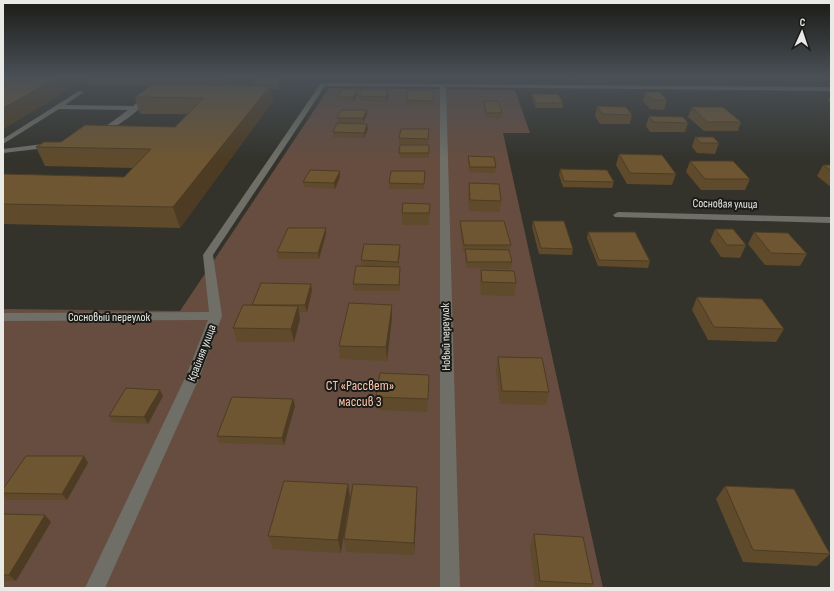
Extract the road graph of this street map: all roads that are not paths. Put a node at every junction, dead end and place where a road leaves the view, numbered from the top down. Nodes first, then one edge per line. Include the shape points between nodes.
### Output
1 (62, 105) edge
2 (138, 105) edge
3 (309, 105) edge
4 (443, 105) edge
5 (58, 107) junction
6 (134, 108) junction
7 (90, 135) edge
8 (3, 142) edge
9 (58, 144) edge
10 (3, 151) edge
11 (618, 215) dead end
12 (831, 220) edge
13 (216, 316) junction
14 (3, 317) edge
15 (95, 588) edge
16 (450, 588) edge

1 - 5 street
2 - 6 street
3 - 13 street, Крайняя улица via 208,255
4 - 16 street, Новый переулок
5 - 6 street
5 - 8 street
6 - 7 street via 112,126
9 - 10 street
11 - 12 street, Сосновая улица
13 - 14 street, Сосновый переулок
13 - 15 street, Крайняя улица via 193,376

